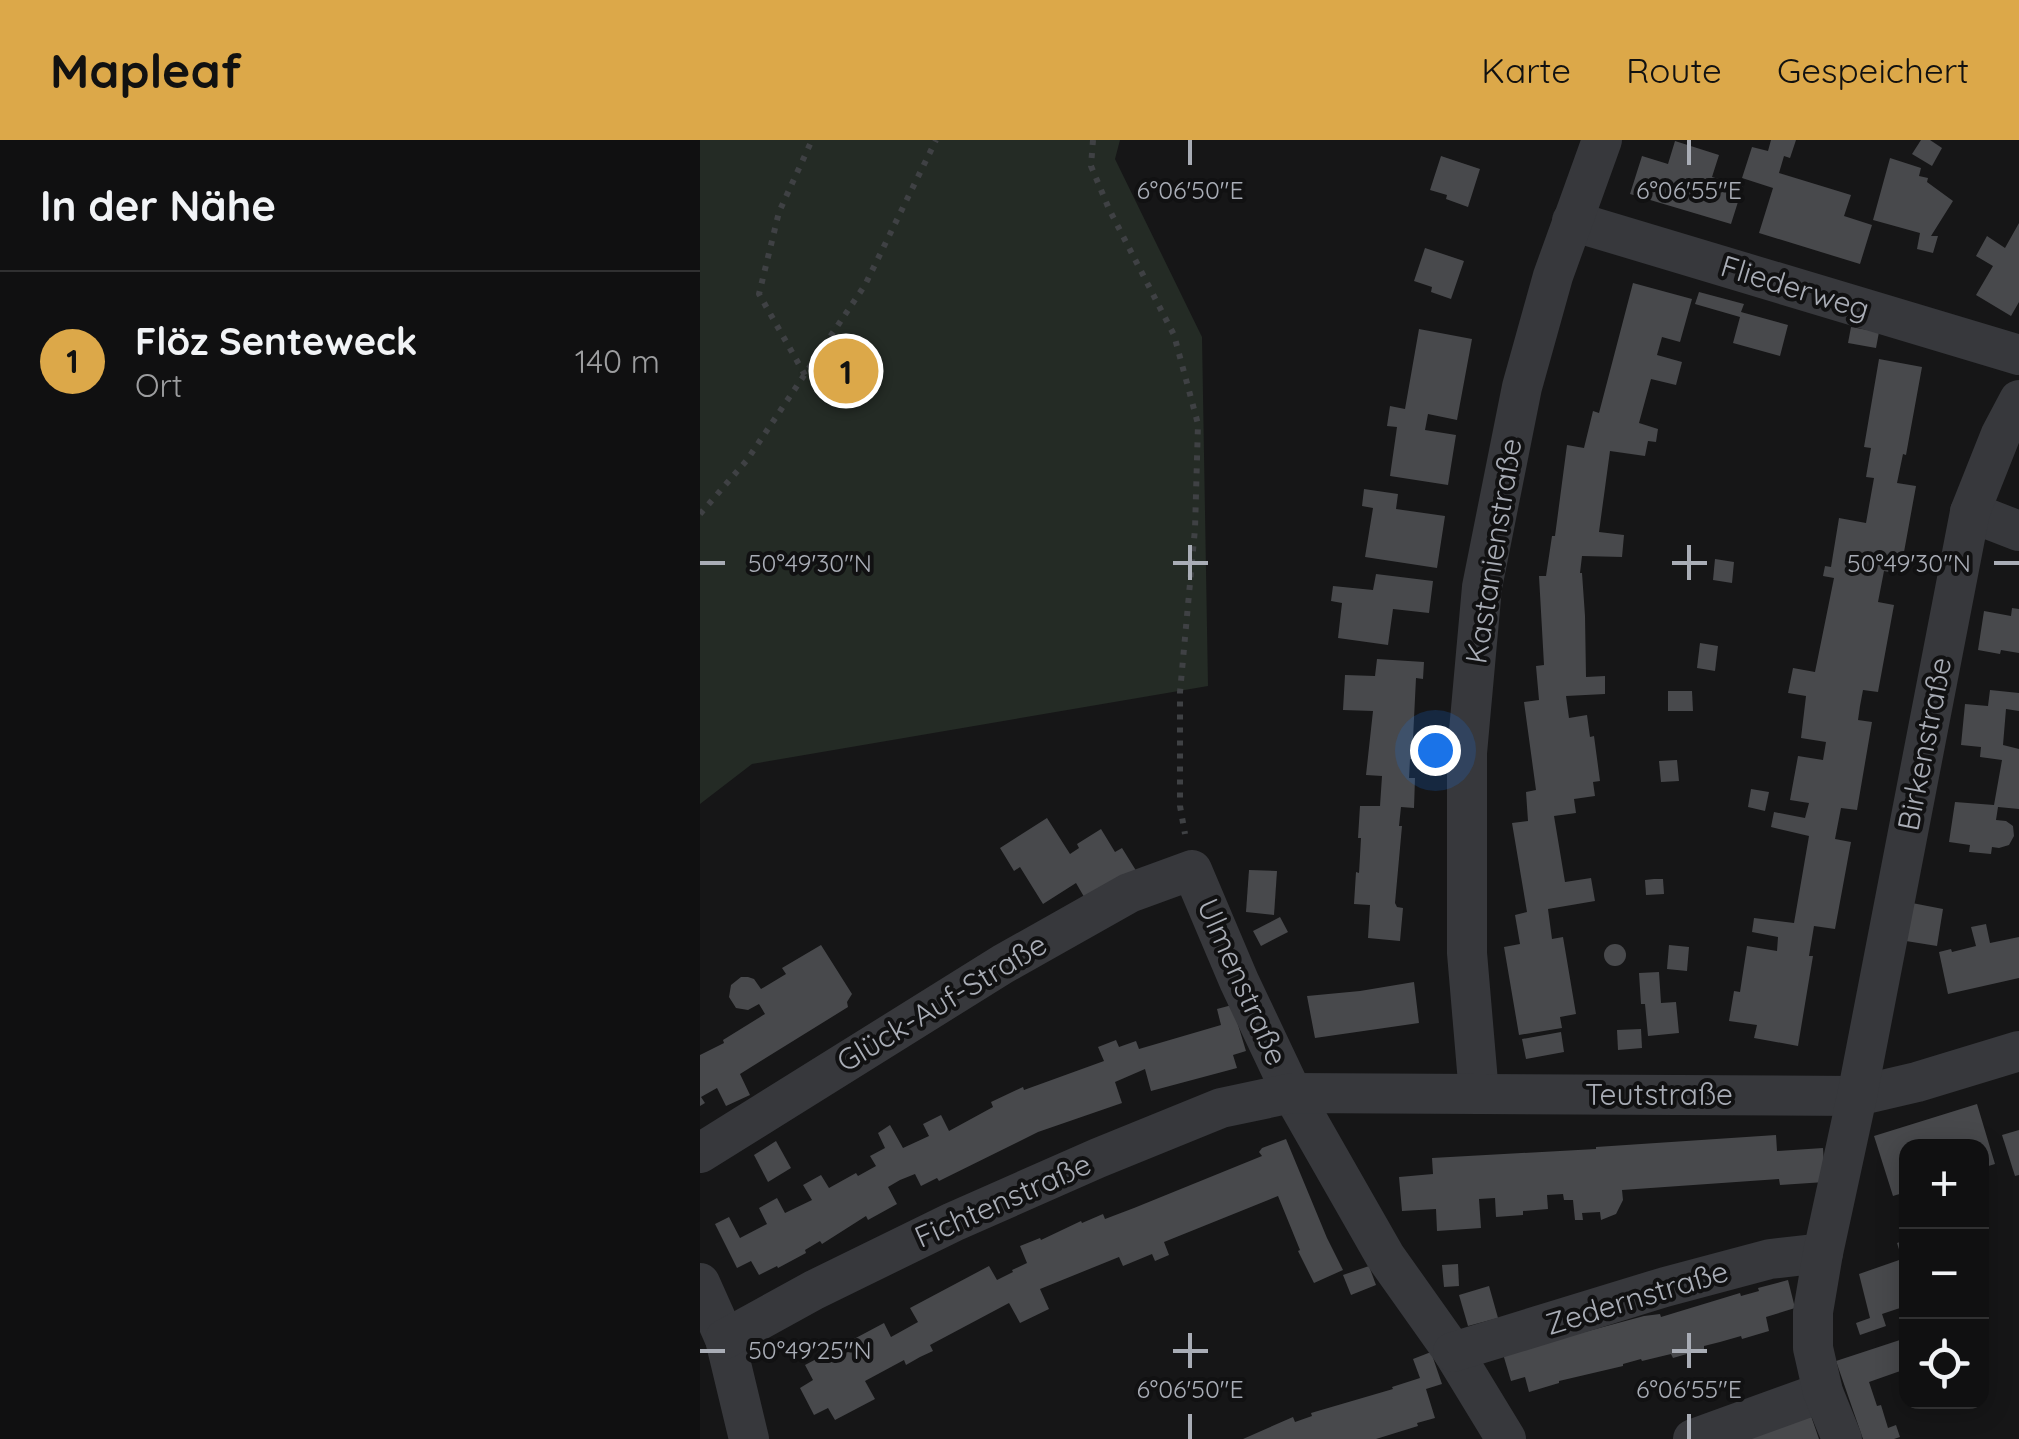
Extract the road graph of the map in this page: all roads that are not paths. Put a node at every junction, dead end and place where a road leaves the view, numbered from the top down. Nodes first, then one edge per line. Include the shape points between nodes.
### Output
1 (1602, 140) edge
2 (1572, 221) junction
3 (2019, 355) edge
4 (2019, 400) edge
5 (1970, 512) junction
6 (2019, 531) edge
7 (1192, 870) joint
8 (2019, 1051) edge
9 (1292, 1093) junction
10 (1479, 1094) junction
11 (1857, 1096) junction
12 (700, 1153) edge
13 (1823, 1253) junction
14 (700, 1283) edge
15 (725, 1339) junction
16 (1453, 1352) junction
17 (1823, 1392) junction
18 (1498, 1438) edge
19 (748, 1439) edge
20 (1693, 1439) edge
21 (1842, 1439) edge

1 - 2 street, Kastanienstraße
2 - 3 street, Fliederweg
2 - 10 street, Kastanienstraße via 1522,387 1482,587 1467,754 1467,953
4 - 5 street, Birkenstraße
5 - 6 street
5 - 11 street, Birkenstraße
7 - 9 street, Ulmenstraße
7 - 12 street, Glück-Auf-Straße via 1129,893 1002,964
8 - 11 street, Teutstraße
9 - 10 street, Teutstraße
9 - 15 street, Fichtenstraße via 1221,1108 1098,1158 953,1222
9 - 16 street via 1385,1256
10 - 11 street, Teutstraße
11 - 13 street, Birkenstraße
13 - 16 street, Zedernstraße via 1683,1282
13 - 17 street, Birkenstraße via 1813,1348
14 - 15 street
15 - 19 street
16 - 18 street
17 - 20 street
17 - 21 street, Birkenstraße

